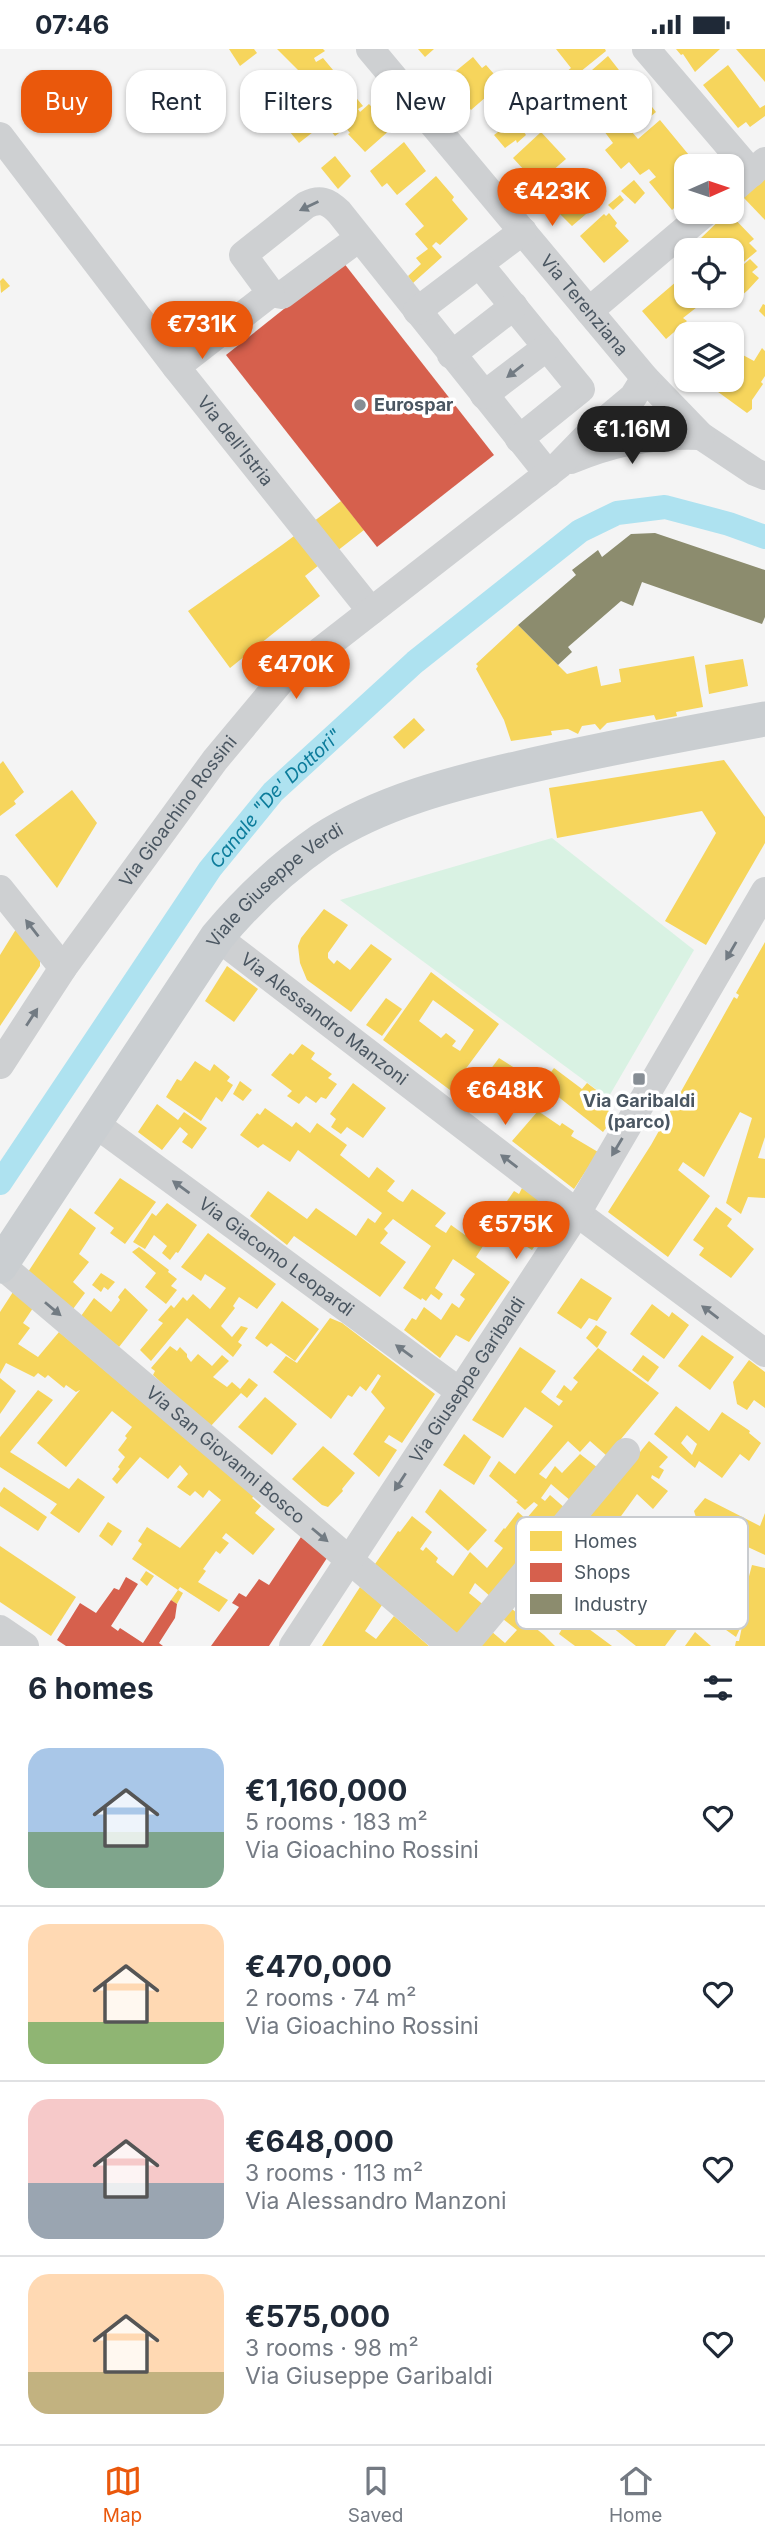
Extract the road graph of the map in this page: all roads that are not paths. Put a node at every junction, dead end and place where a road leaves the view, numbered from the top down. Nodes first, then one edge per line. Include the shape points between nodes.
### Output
1 (370, 49) edge
2 (646, 49) edge
3 (0, 136) edge
4 (749, 175) edge
5 (692, 224) edge
6 (523, 231) junction
7 (359, 237) junction
8 (479, 264) junction
9 (271, 293) junction
10 (514, 306) junction
11 (417, 311) junction
12 (589, 311) junction
13 (547, 347) junction
14 (452, 355) junction
15 (176, 367) junction
16 (645, 378) junction
17 (484, 395) junction
18 (701, 436) junction
19 (519, 439) junction
20 (553, 470) junction
21 (765, 476) edge
22 (371, 611) junction
23 (761, 730) edge
24 (0, 888) edge
25 (765, 891) edge
26 (217, 937) junction
27 (63, 968) junction
28 (0, 1065) edge
29 (94, 1123) junction
30 (577, 1213) junction
31 (0, 1265) edge
32 (765, 1353) edge
33 (459, 1391) junction
34 (626, 1452) dead end
35 (572, 1517) edge
36 (349, 1560) junction
37 (516, 1584) edge
38 (0, 1629) edge
39 (25, 1646) edge
40 (293, 1646) edge
41 (451, 1646) edge
42 (464, 1646) edge

1 - 6 street, Via Terenziana
2 - 4 street
3 - 15 street, Via dell'Istria
5 - 12 street
6 - 8 street
6 - 12 street, Via Terenziana
7 - 9 street via 282,295
7 -> 9 street via 330,203 306,205 243,255
7 - 11 street
8 - 10 street
8 - 11 street
9 - 15 street
10 - 13 street
10 - 14 street
11 - 14 street
12 - 16 street, Via Terenziana
13 -> 17 street
13 - 19 street via 581,389
14 - 17 street
15 - 22 street, Via dell'Istria
16 - 18 street, Via Terenziana
16 - 20 street, Via Gioachino Rossini via 633,397
17 - 19 street
18 - 20 street, Via Gioachino Rossini via 653,436 600,448
18 - 21 street, Via Terenziana
19 - 20 street
20 - 22 street, Via Gioachino Rossini
22 - 27 street, Via Gioachino Rossini via 280,682 215,760
23 - 26 main road, Viale Giuseppe Verdi via 710,729 604,749 455,783 381,810 323,840 268,884
27 -> 24 street
25 -> 30 street, Via Giuseppe Garibaldi
26 - 29 main road, Viale Giuseppe Verdi
30 -> 26 street, Via Alessandro Manzoni
28 -> 27 street, Via Gioachino Rossini
29 - 31 main road, Viale Giuseppe Verdi
33 -> 29 street, Via Giacomo Leopardi
32 -> 30 street, Via Alessandro Manzoni
30 - 33 street, Via Giuseppe Garibaldi
31 -> 36 street, Via San Giovanni Bosco
33 -> 36 street, Via Giuseppe Garibaldi
34 - 35 street
36 - 40 street, Via Giuseppe Garibaldi
36 - 41 street, Via San Giovanni Bosco
37 - 42 street
38 - 39 street

